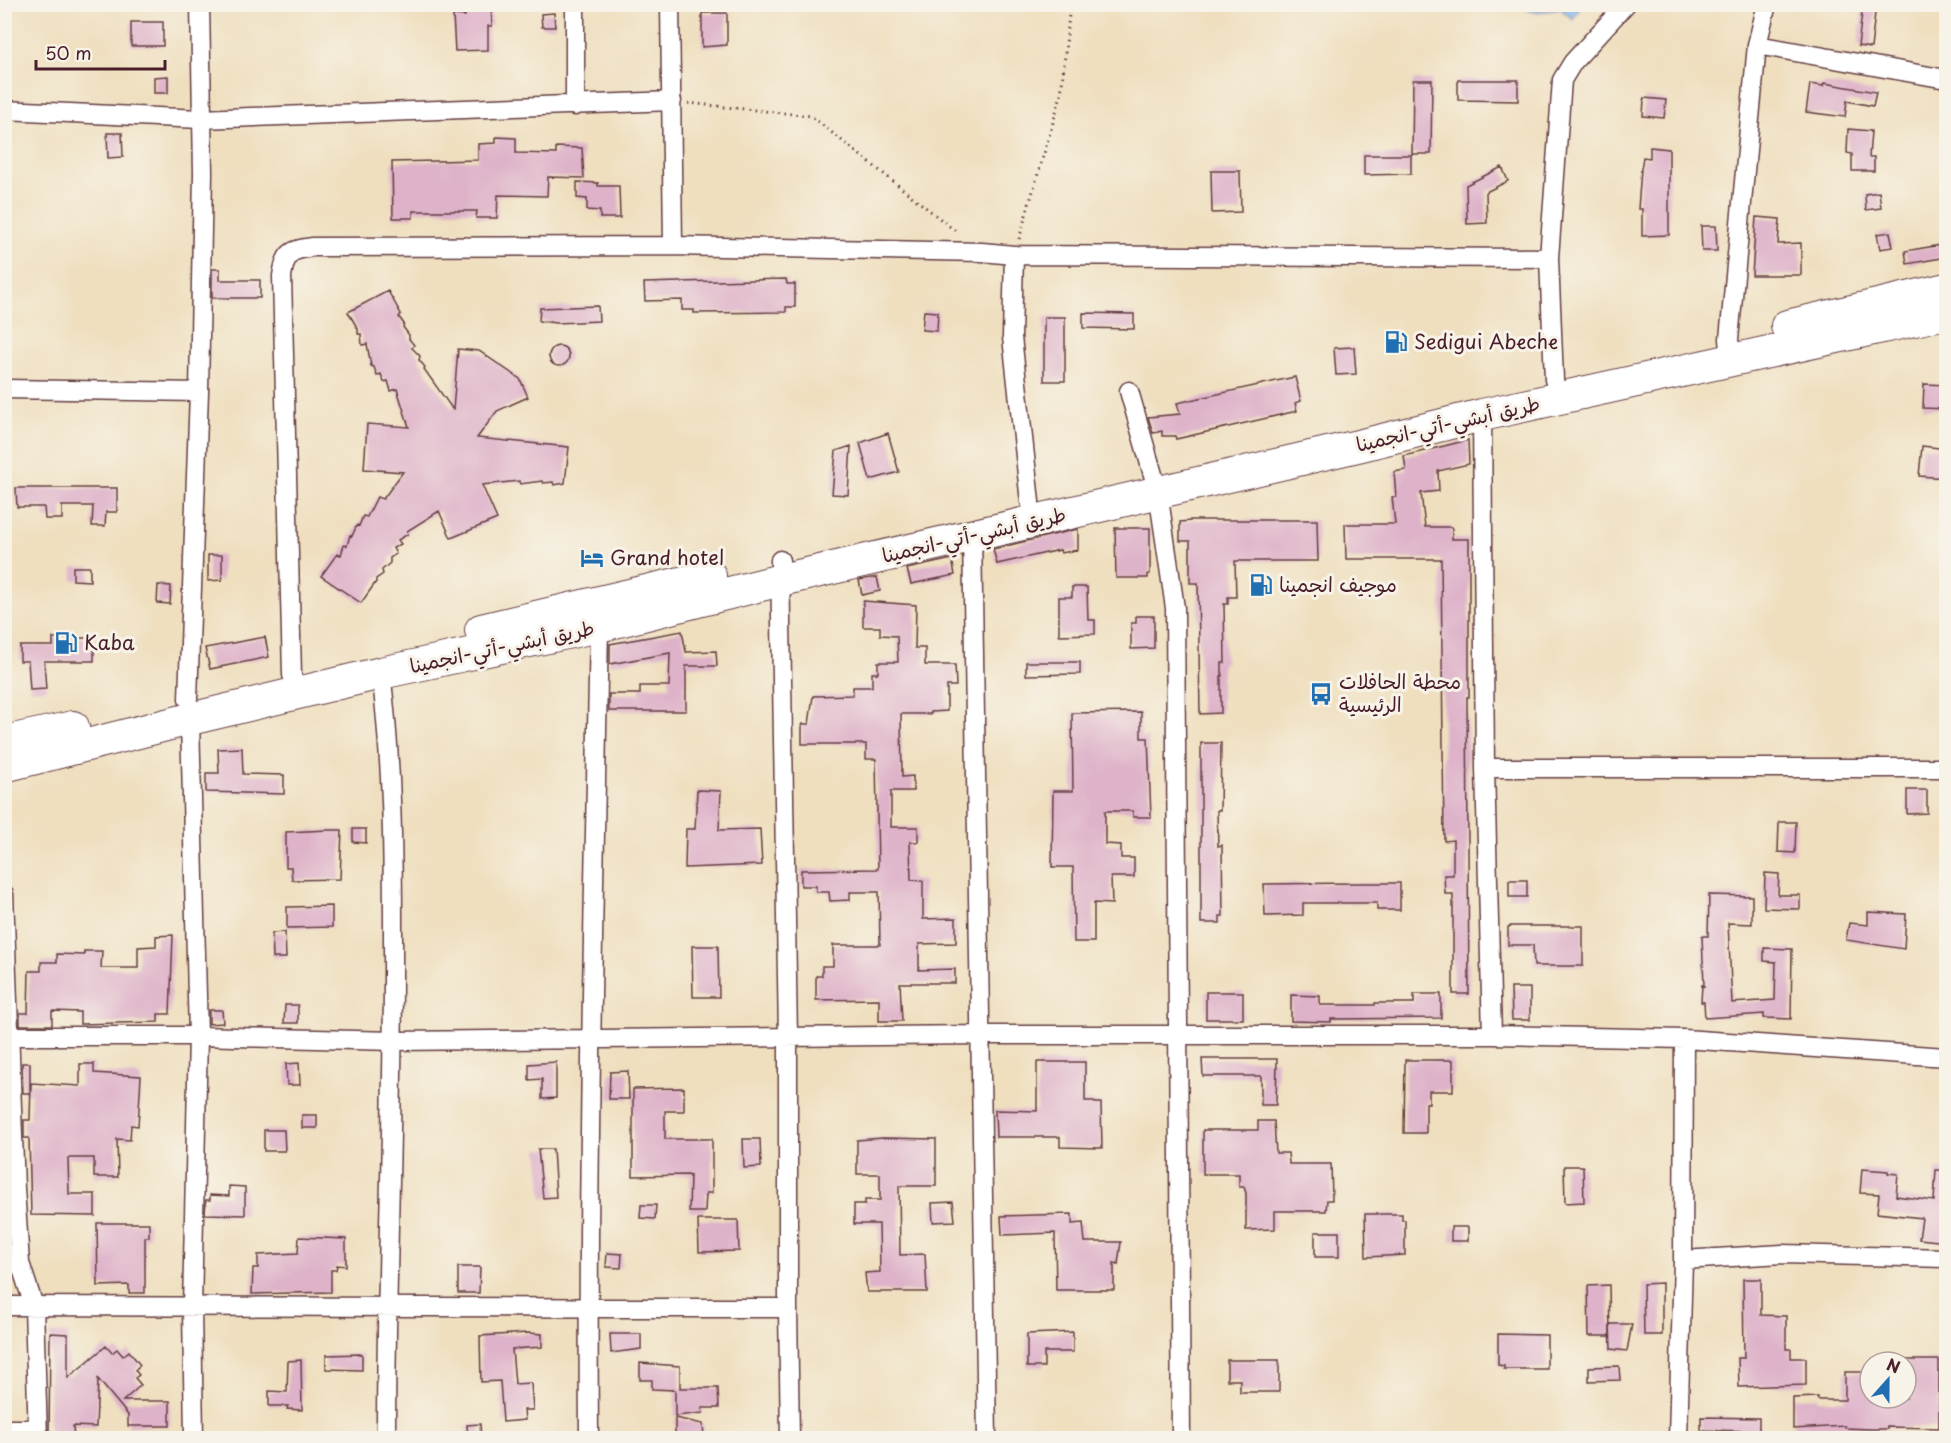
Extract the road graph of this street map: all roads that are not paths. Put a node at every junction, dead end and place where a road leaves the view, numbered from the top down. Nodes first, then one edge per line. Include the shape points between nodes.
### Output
1 (200, 4) edge
2 (575, 4) edge
3 (670, 4) edge
4 (1626, 4) edge
5 (1767, 4) edge
6 (1757, 45) junction
7 (1947, 80) edge
8 (672, 102) junction
9 (575, 106) junction
10 (4, 110) edge
11 (201, 118) junction
12 (673, 246) junction
13 (1014, 255) junction
14 (1549, 258) junction
15 (1947, 289) edge
16 (1947, 313) edge
17 (1730, 350) junction
18 (1554, 381) junction
19 (4, 389) edge
20 (199, 392) junction
21 (1129, 392) dead end
22 (1482, 415) junction
23 (1342, 439) junction
24 (1155, 483) junction
25 (1030, 502) junction
26 (972, 535) junction
27 (780, 570) junction
28 (599, 626) junction
29 (381, 673) junction
30 (292, 675) junction
31 (189, 709) junction
32 (4, 742) edge
33 (4, 766) edge
34 (1485, 768) junction
35 (1947, 768) edge
36 (4, 894) edge
37 (981, 1035) junction
38 (1178, 1035) junction
39 (1492, 1035) junction
40 (7, 1036) edge
41 (198, 1036) junction
42 (788, 1037) junction
43 (591, 1038) junction
44 (1684, 1039) junction
45 (394, 1041) junction
46 (1947, 1057) edge
47 (1947, 1258) edge
48 (1683, 1260) junction
49 (4, 1306) edge
50 (34, 1306) junction
51 (386, 1306) junction
52 (192, 1308) junction
53 (788, 1308) junction
54 (588, 1309) junction
55 (4, 1429) edge
56 (38, 1433) edge
57 (194, 1438) edge
58 (386, 1438) edge
59 (589, 1438) edge
60 (790, 1438) edge
61 (987, 1438) edge
62 (1181, 1438) edge
63 (1678, 1438) edge

1 - 11 street
2 - 9 street
3 - 8 street
4 - 14 street via 1573,62 1562,80
5 - 6 street
6 - 7 street
6 - 17 street
8 - 9 street
8 - 12 street
9 - 11 street
10 - 11 street
11 - 20 street
12 - 13 street
12 - 30 street via 313,247 288,254 282,276
13 - 14 street
13 - 25 street via 1012,337
14 - 18 street
15 - 17 highway
16 - 17 highway, طريق أبشي-أتي-انجمينا
17 - 18 highway
17 - 22 highway, طريق أبشي-أتي-انجمينا via 1684,372
18 - 23 highway
19 - 20 street
20 - 31 street
21 - 24 street
22 - 23 highway, طريق أبشي-أتي-انجمينا
22 - 34 street
23 - 24 highway
24 - 25 highway
24 - 26 highway, طريق أبشي-أتي-انجمينا
24 - 38 street via 1176,608
25 - 27 highway
26 - 27 highway, طريق أبشي-أتي-انجمينا
26 - 37 street
27 - 28 highway, طريق أبشي-أتي-انجمينا
27 - 30 highway
27 - 42 street
28 - 29 highway, طريق أبشي-أتي-انجمينا
28 - 43 street
29 - 31 highway, طريق أبشي-أتي-انجمينا
29 - 45 street via 393,835
30 - 31 highway
31 - 32 highway
31 - 33 highway, طريق أبشي-أتي-انجمينا
31 - 41 street
34 - 35 street
34 - 39 street
36 - 40 street
37 - 38 street
37 - 42 street
37 - 61 street
38 - 39 street
38 - 62 street
39 - 44 street
40 - 41 street
40 - 50 street via 20,1263
41 - 45 street
41 - 52 street
42 - 43 street
42 - 53 street
43 - 45 street
43 - 54 street
44 - 46 street
44 - 48 street
45 - 51 street
47 - 48 street via 1782,1254
48 - 63 street
49 - 50 street
50 - 52 street
50 - 56 street
51 - 52 street
51 - 54 street
51 - 58 street
52 - 57 street
53 - 54 street
53 - 60 street
54 - 59 street
55 - 56 street

